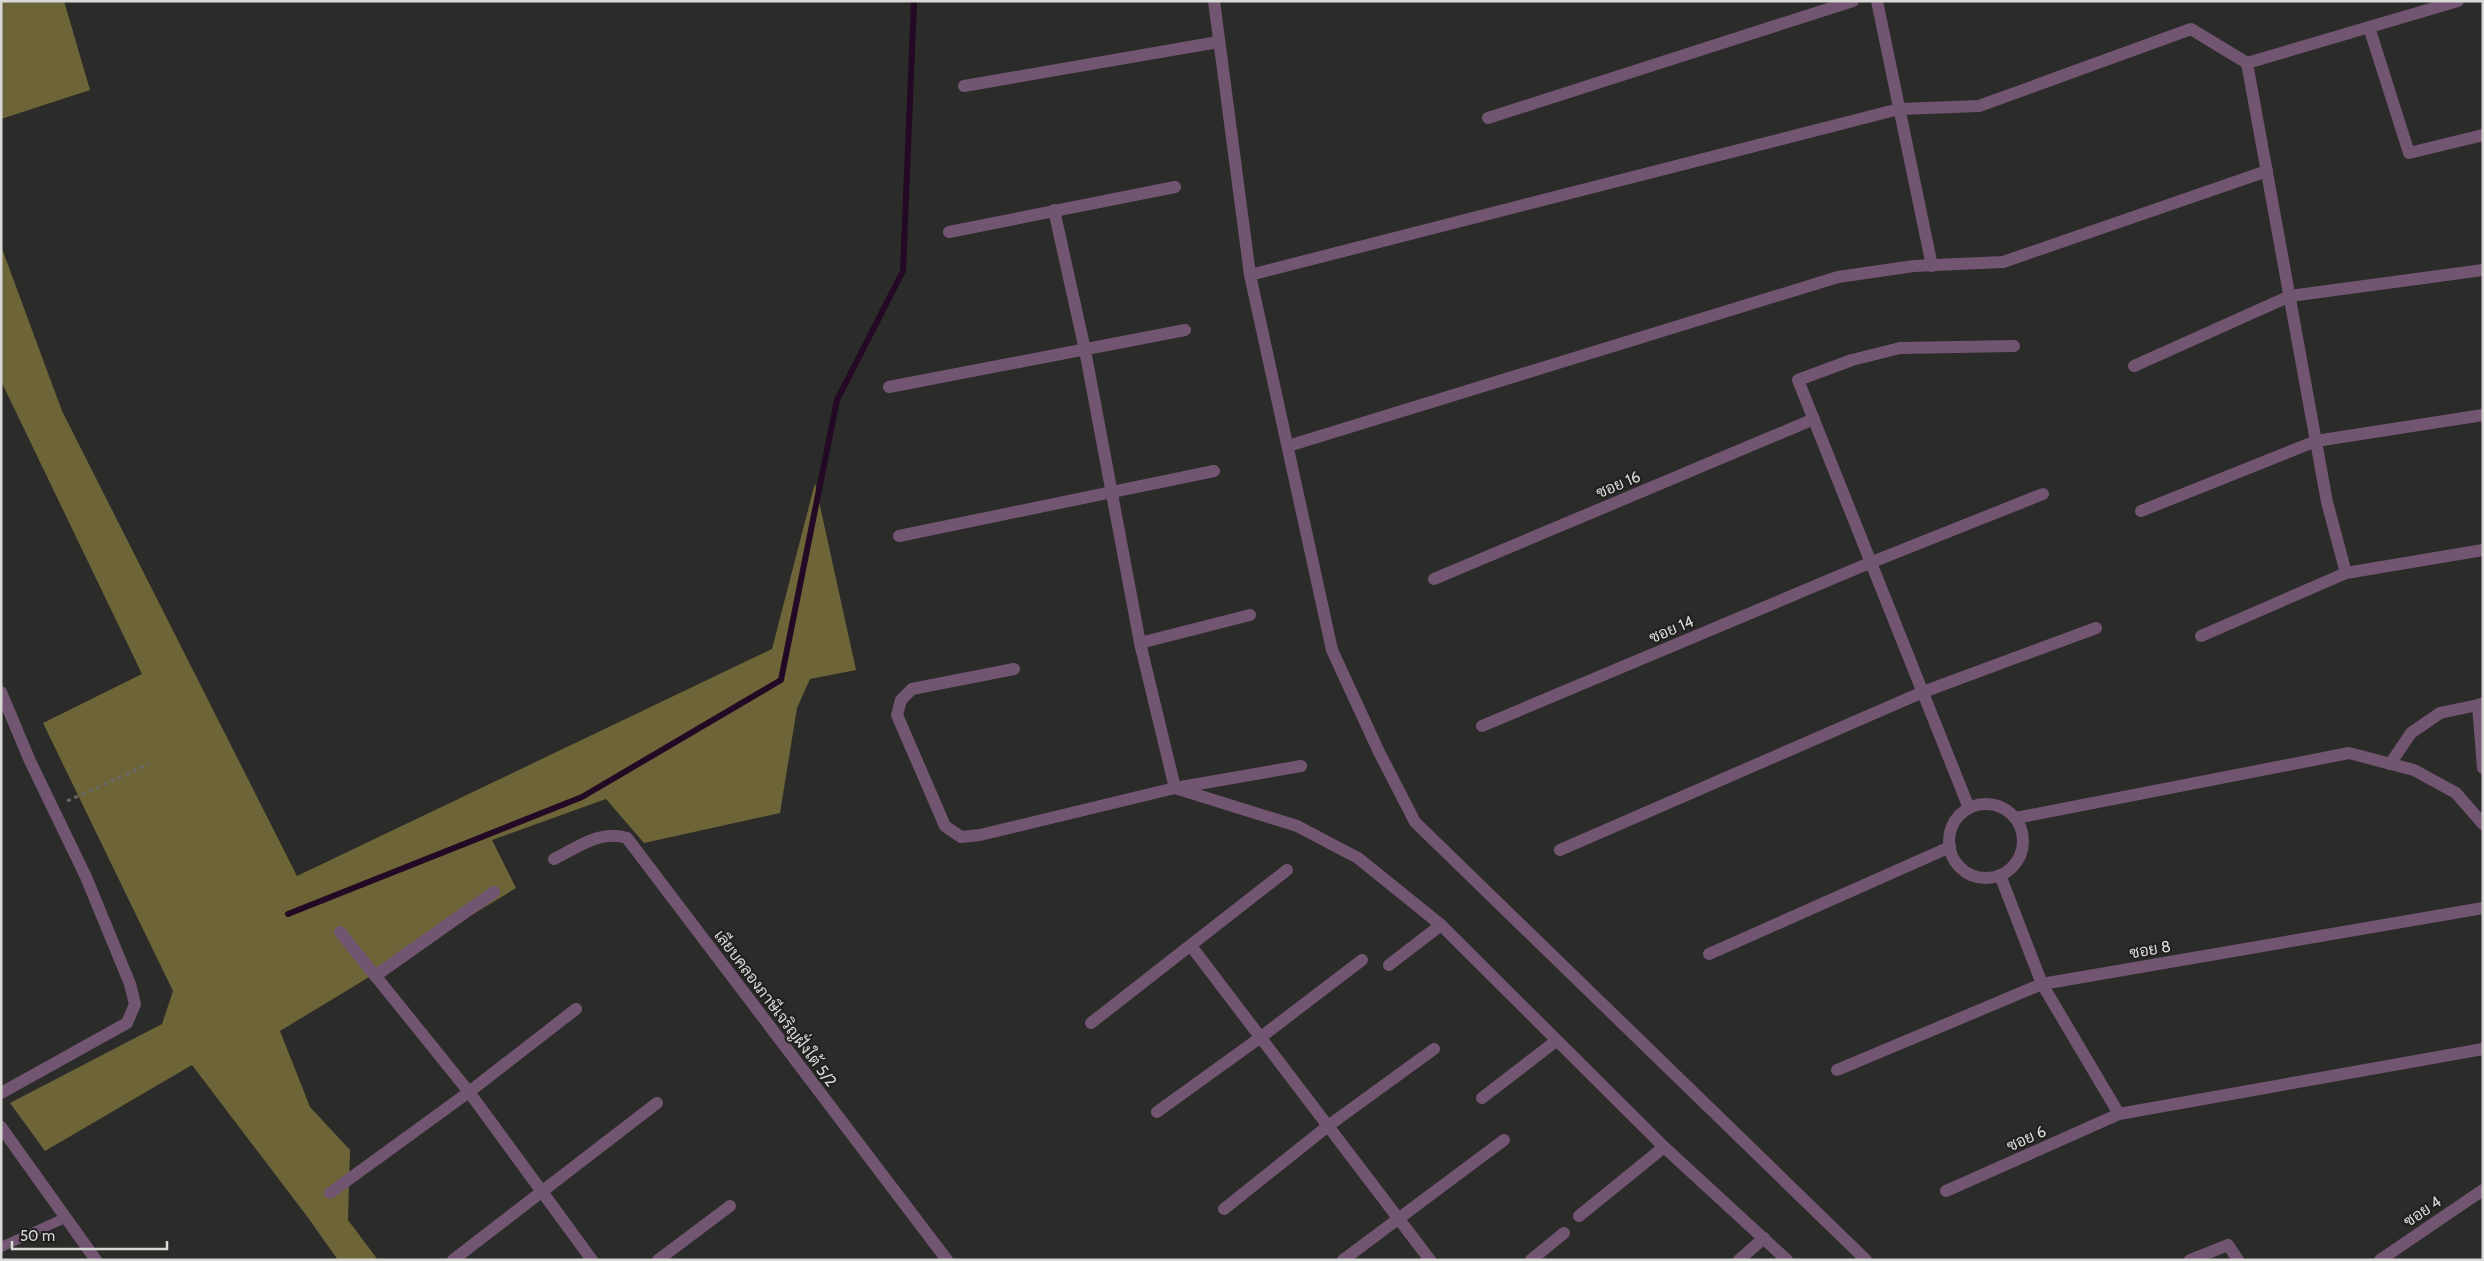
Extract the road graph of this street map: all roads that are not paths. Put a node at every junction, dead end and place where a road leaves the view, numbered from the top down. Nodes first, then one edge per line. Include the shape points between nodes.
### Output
1 (1214, 1) edge
2 (1853, 1) edge
3 (1877, 1) edge
4 (2458, 1) edge
5 (2369, 27) junction
6 (1218, 42) junction
7 (2247, 63) junction
8 (964, 86) dead end
9 (1899, 109) junction
10 (1488, 118) dead end
11 (2483, 135) edge
12 (2267, 171) junction
13 (1174, 187) dead end
14 (1054, 210) junction
15 (949, 232) dead end
16 (1932, 266) junction
17 (2483, 270) edge
18 (1250, 274) junction
19 (2290, 296) junction
20 (1185, 330) dead end
21 (2014, 346) dead end
22 (1085, 350) junction
23 (2134, 366) dead end
24 (889, 387) dead end
25 (2483, 415) edge
26 (1814, 418) junction
27 (2316, 442) junction
28 (1288, 446) junction
29 (1214, 470) dead end
30 (1113, 491) junction
31 (2043, 494) dead end
32 (2141, 511) dead end
33 (899, 536) dead end
34 (2483, 550) edge
35 (1872, 562) junction
36 (2346, 573) junction
37 (1434, 579) dead end
38 (1250, 615) dead end
39 (2096, 628) dead end
40 (2201, 636) dead end
41 (1140, 643) junction
42 (1014, 669) dead end
43 (1, 692) edge
44 (1923, 692) junction
45 (2480, 704) edge
46 (1482, 726) dead end
47 (2390, 764) junction
48 (1301, 766) dead end
49 (2483, 768) edge
50 (1174, 788) junction
51 (1969, 808) junction
52 (2016, 818) junction
53 (2483, 824) edge
54 (1950, 847) junction
55 (1560, 850) dead end
56 (554, 859) dead end
57 (1287, 870) dead end
58 (2000, 875) junction
59 (494, 892) dead end
60 (2483, 908) edge
61 (1441, 925) junction
62 (340, 932) dead end
63 (1191, 946) junction
64 (1709, 954) dead end
65 (1362, 960) dead end
66 (1389, 964) dead end
67 (375, 976) junction
68 (2042, 984) junction
69 (576, 1009) dead end
70 (1091, 1023) dead end
71 (1261, 1037) junction
72 (1556, 1041) junction
73 (1434, 1048) dead end
74 (2483, 1049) edge
75 (1837, 1070) dead end
76 (470, 1092) junction
77 (1, 1093) edge
78 (1482, 1098) dead end
79 (657, 1103) dead end
80 (1157, 1112) dead end
81 (2119, 1114) junction
82 (1328, 1126) junction
83 (1, 1128) edge
84 (1504, 1140) dead end
85 (1664, 1147) junction
86 (2483, 1190) edge
87 (1946, 1191) dead end
88 (543, 1192) junction
89 (330, 1193) dead end
90 (730, 1206) dead end
91 (1224, 1209) dead end
92 (1579, 1216) dead end
93 (65, 1218) junction
94 (1399, 1218) junction
95 (1564, 1233) dead end
96 (1764, 1238) junction
97 (1, 1246) edge
98 (96, 1260) edge
99 (453, 1260) edge
100 (592, 1260) edge
101 (658, 1260) edge
102 (947, 1260) edge
103 (1343, 1260) edge
104 (1430, 1260) edge
105 (1531, 1260) edge
106 (1739, 1260) edge
107 (1787, 1260) edge
108 (1866, 1260) edge
109 (2190, 1260) edge
110 (2238, 1260) edge
111 (2380, 1260) edge

1 - 6 street
2 - 10 street
3 - 9 street
4 - 5 street
5 - 7 street
5 - 11 street via 2409,153
6 - 8 street
6 - 18 street
7 - 9 street via 2191,29 1979,106
7 - 12 street
9 - 16 street
9 - 18 street
12 - 16 street via 2004,262
12 - 19 street
13 - 14 street
14 - 15 street
14 - 22 street
16 - 28 street via 1838,277
17 - 19 street
18 - 28 street
19 - 23 street
19 - 27 street
20 - 22 street
21 - 26 street via 1900,348 1852,360 1798,380
22 - 24 street
22 - 30 street
25 - 27 street
26 - 35 street
26 - 37 street, ซอย 16
27 - 32 street
27 - 36 street via 2327,502
28 - 108 street via 1332,650 1414,822
29 - 30 street
30 - 33 street
30 - 41 street
31 - 35 street, ซอย 14
34 - 36 street
35 - 44 street
35 - 46 street, ซอย 14
36 - 40 street
38 - 41 street
39 - 44 street
41 - 50 street
42 - 50 street via 912,689 901,700 897,715 945,826 961,837 980,835
43 - 77 street via 86,877 130,984 135,1004 127,1023
44 - 51 street
44 - 55 street
45 - 47 street via 2440,713 2411,733
45 - 49 street
47 - 52 street via 2349,753
47 - 53 street via 2414,770 2456,793
48 - 50 street
50 - 61 street via 1297,826 1358,858
51 - 52 street via 1985,804 1999,806
51 - 54 street via 1957,818 1950,831
52 - 58 street via 2023,845 2019,858
54 - 58 street via 1955,861 1963,870 1987,878
54 - 64 street
56 - 102 street, เลียบคลองภาษีเจริญฝั่งใต้ 5/2 via 599,837 615,834 626,838
57 - 63 street
58 - 68 street
59 - 67 street
60 - 68 street, ซอย 8
61 - 66 street
61 - 72 street
62 - 67 street
63 - 70 street
63 - 71 street
65 - 71 street
67 - 76 street
68 - 75 street, ซอย 8
68 - 81 street
69 - 76 street
71 - 80 street
71 - 82 street
72 - 78 street
72 - 85 street
73 - 82 street
74 - 81 street, ซอย 6
76 - 88 street
76 - 89 street
79 - 88 street
81 - 87 street, ซอย 6
82 - 91 street
82 - 94 street
83 - 93 street
84 - 94 street
85 - 92 street
85 - 96 street
86 - 111 street, ซอย 4
88 - 99 street
88 - 100 street
90 - 101 street
93 - 97 lane
93 - 98 street
94 - 103 street
94 - 104 street
95 - 105 street
96 - 106 street
96 - 107 street
109 - 110 street via 2228,1245

